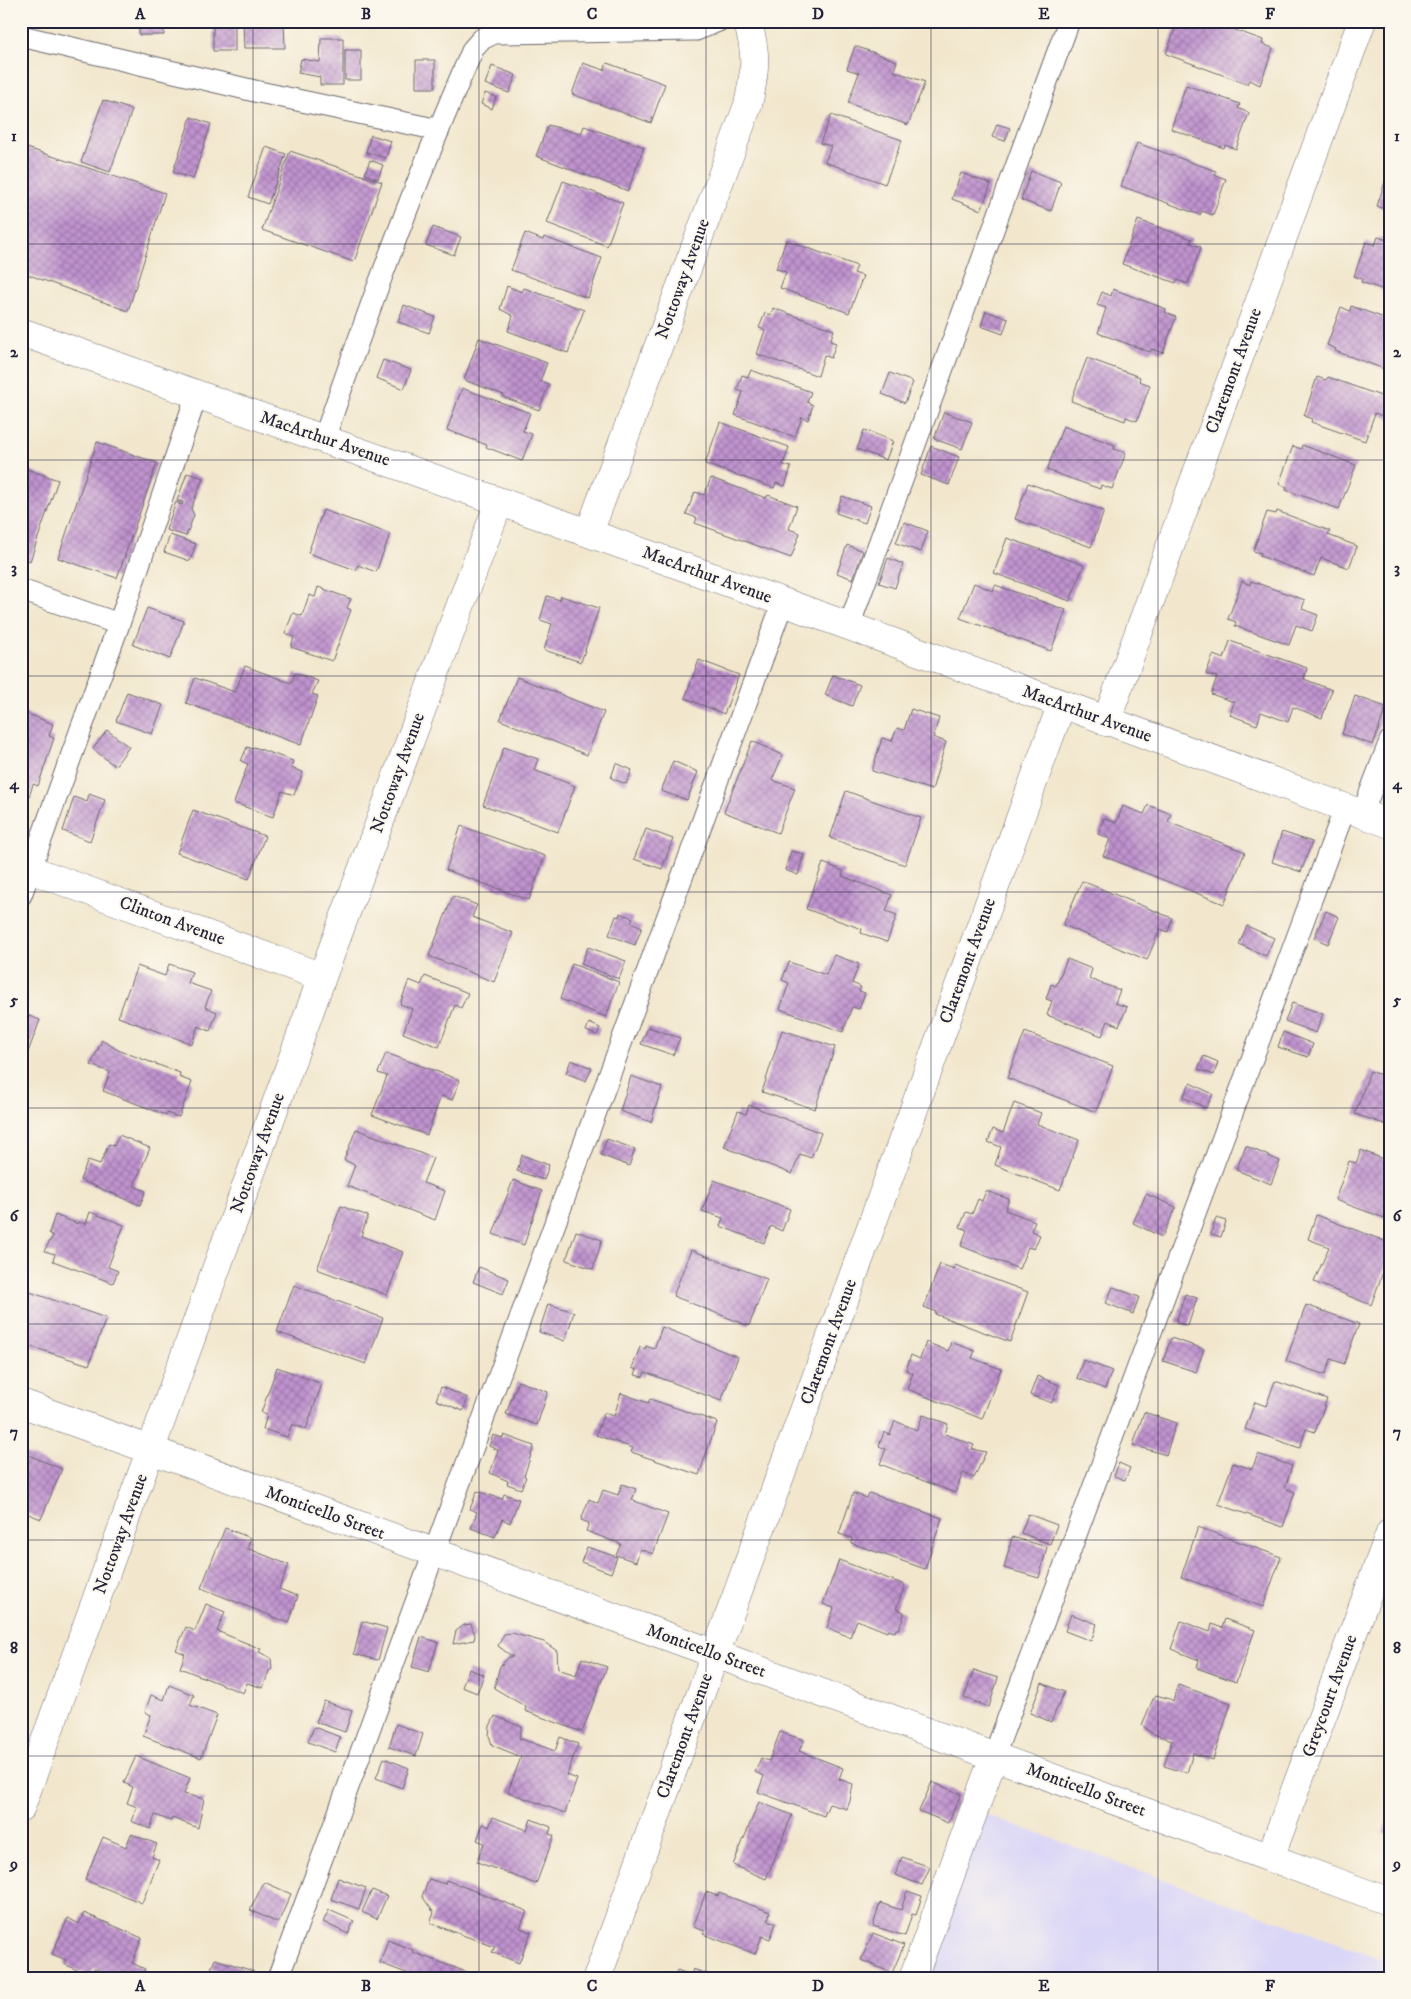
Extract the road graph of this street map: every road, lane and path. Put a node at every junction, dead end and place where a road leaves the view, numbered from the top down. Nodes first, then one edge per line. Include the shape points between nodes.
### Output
1 (718, 21) edge
2 (747, 21) edge
3 (1069, 21) edge
4 (1362, 21) edge
5 (21, 36) edge
6 (439, 130) junction
7 (21, 332) edge
8 (197, 394) junction
9 (324, 438) junction
10 (499, 502) junction
11 (589, 533) junction
12 (21, 590) edge
13 (783, 602) junction
14 (119, 624) junction
15 (849, 626) junction
16 (1061, 706) junction
17 (1106, 722) junction
18 (1390, 741) edge
19 (1354, 811) junction
20 (1390, 824) edge
21 (26, 868) edge
22 (21, 895) edge
23 (322, 977) junction
24 (21, 1404) edge
25 (151, 1451) junction
26 (1390, 1534) edge
27 (433, 1552) junction
28 (716, 1654) junction
29 (994, 1756) junction
30 (21, 1806) edge
31 (1270, 1858) junction
32 (1390, 1902) edge
33 (278, 1978) edge
34 (597, 1978) edge
35 (913, 1978) edge

1 - 6 lane via 696,30 494,33 473,49
2 - 11 street, Nottoway Avenue via 755,52 748,105
3 - 15 lane
4 - 17 street, Claremont Avenue
5 - 6 lane
6 - 9 lane
7 - 8 street, MacArthur Avenue
8 - 9 street, MacArthur Avenue
8 - 14 lane
9 - 10 street, MacArthur Avenue
10 - 11 street, MacArthur Avenue
10 - 23 street, Nottoway Avenue
11 - 13 street, MacArthur Avenue
12 - 14 lane
13 - 15 street, MacArthur Avenue
13 - 27 lane
14 - 21 lane
15 - 16 street, MacArthur Avenue
16 - 17 street, MacArthur Avenue
16 - 28 street, Claremont Avenue
17 - 19 street, MacArthur Avenue
18 - 19 lane
19 - 20 street, MacArthur Avenue
19 - 29 lane
21 - 22 lane
21 - 23 street, Clinton Avenue
23 - 25 street, Nottoway Avenue
24 - 25 street, Monticello Street
25 - 27 street, Monticello Street
25 - 30 street, Nottoway Avenue
26 - 31 street, Greycourt Avenue
27 - 28 street, Monticello Street
27 - 33 lane
28 - 29 street, Monticello Street
28 - 34 street, Claremont Avenue
29 - 31 street, Monticello Street
29 - 35 street
31 - 32 street, Monticello Street

